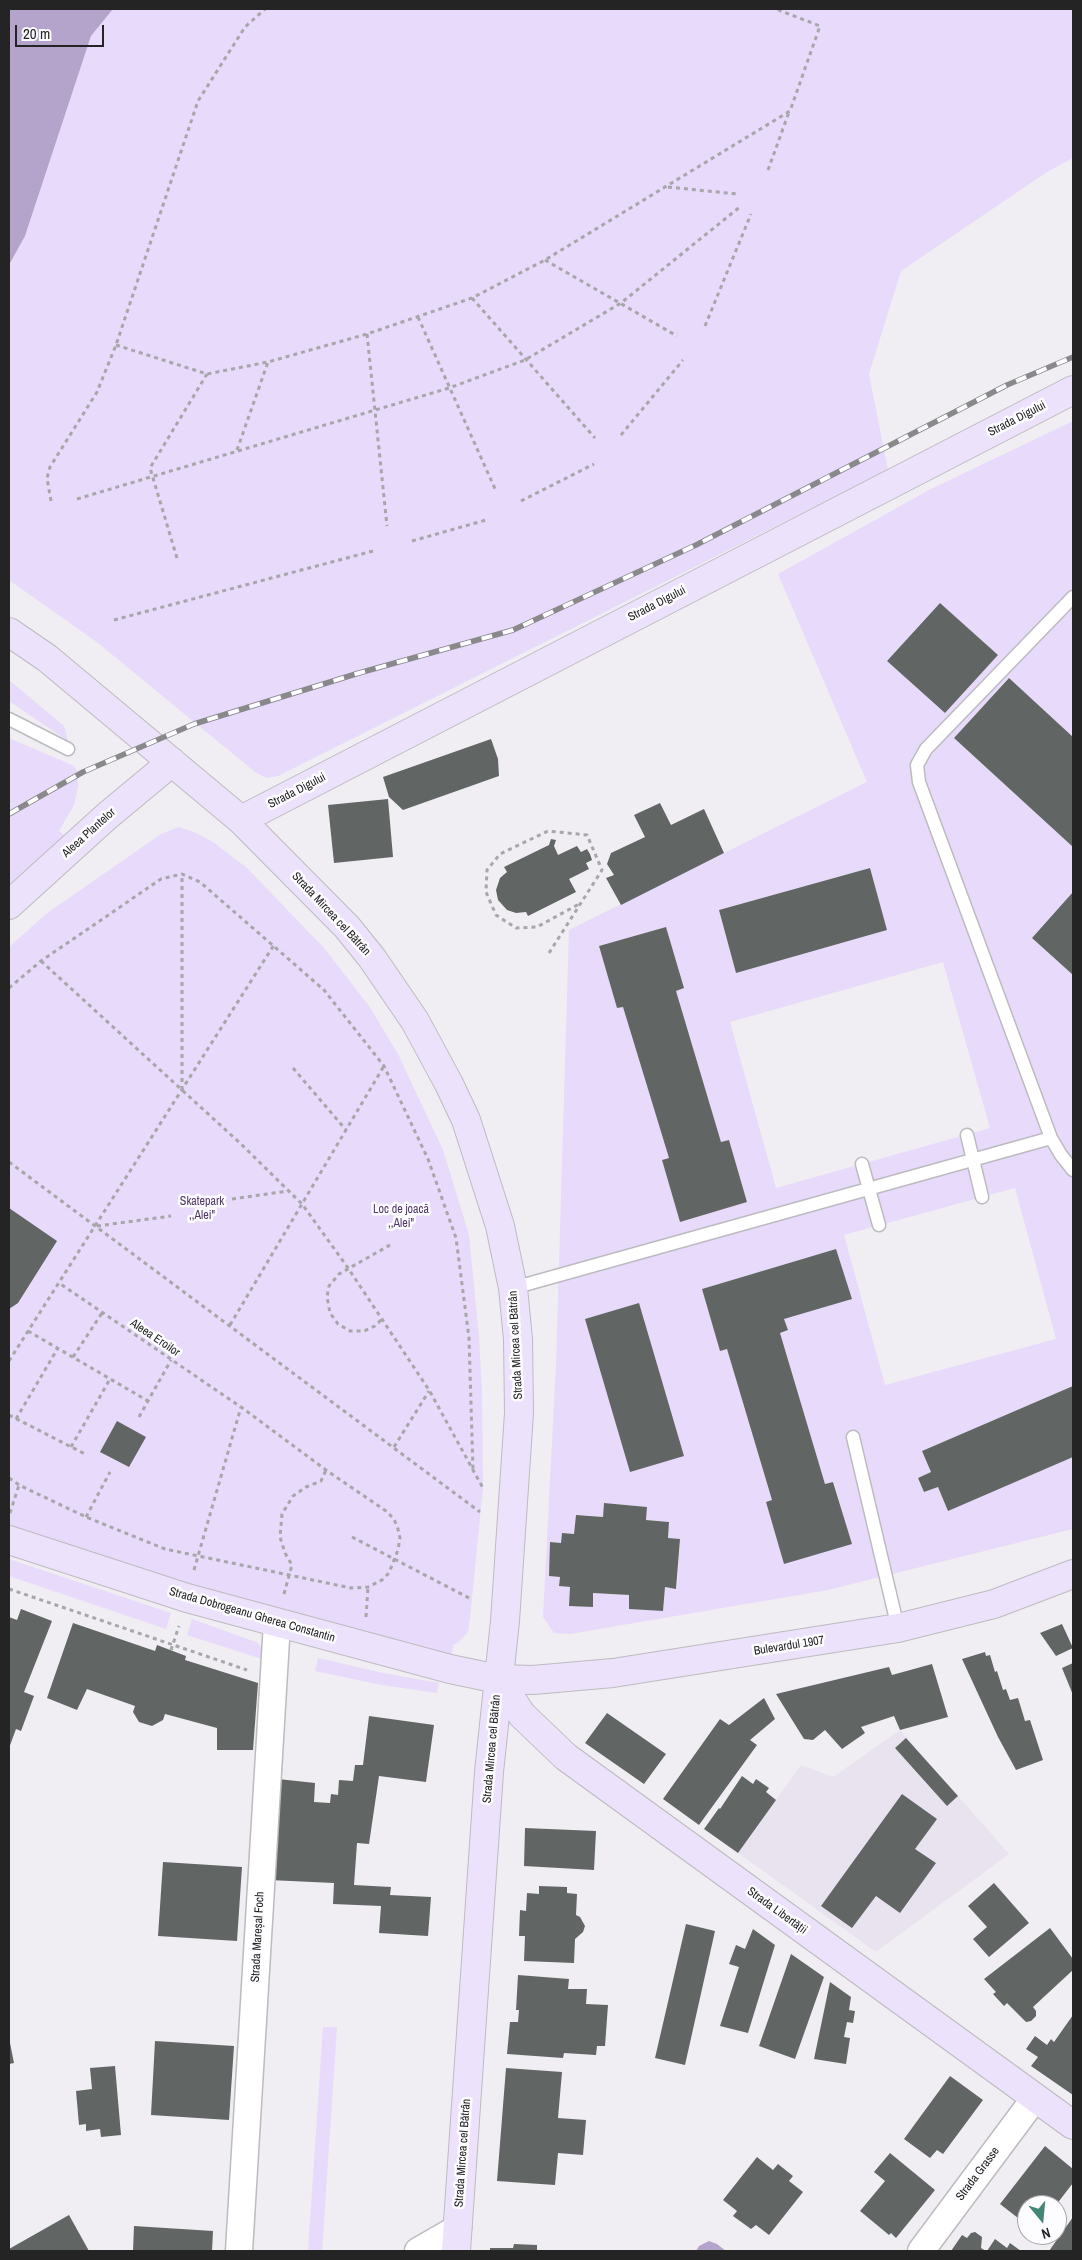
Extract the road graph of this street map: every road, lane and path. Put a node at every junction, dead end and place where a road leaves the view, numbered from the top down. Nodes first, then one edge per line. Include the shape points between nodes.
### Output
1 (265, 9) edge
2 (776, 9) edge
3 (790, 111) junction
4 (768, 170) dead end
5 (666, 187) junction
6 (737, 194) dead end
7 (741, 206) dead end
8 (751, 214) dead end
9 (545, 260) junction
10 (472, 298) junction
11 (620, 303) junction
12 (418, 317) junction
13 (704, 326) dead end
14 (367, 334) junction
15 (677, 336) dead end
16 (116, 345) junction
17 (524, 360) junction
18 (683, 360) dead end
19 (268, 362) junction
20 (207, 374) junction
21 (450, 388) junction
22 (1073, 390) edge
23 (375, 409) junction
24 (621, 435) dead end
25 (595, 438) dead end
26 (237, 450) junction
27 (594, 464) dead end
28 (152, 475) junction
29 (496, 491) dead end
30 (77, 499) dead end
31 (50, 502) dead end
32 (521, 502) dead end
33 (486, 520) dead end
34 (388, 526) dead end
35 (412, 540) dead end
36 (373, 551) dead end
37 (177, 558) dead end
38 (1073, 597) edge
39 (114, 620) dead end
40 (9, 632) edge
41 (9, 719) edge
42 (68, 749) dead end
43 (172, 762) junction
44 (241, 820) junction
45 (182, 874) junction
46 (581, 903) junction
47 (9, 905) edge
48 (274, 945) junction
49 (549, 953) dead end
50 (41, 961) junction
51 (9, 988) edge
52 (384, 1066) junction
53 (293, 1068) dead end
54 (182, 1090) junction
55 (346, 1130) junction
56 (967, 1135) dead end
57 (1051, 1138) junction
58 (973, 1160) junction
59 (9, 1162) edge
60 (862, 1164) dead end
61 (1073, 1170) edge
62 (869, 1189) junction
63 (289, 1190) junction
64 (982, 1197) dead end
65 (232, 1199) dead end
66 (302, 1204) junction
67 (171, 1216) dead end
68 (879, 1225) dead end
69 (96, 1226) junction
70 (390, 1245) dead end
71 (348, 1268) junction
72 (59, 1283) junction
73 (513, 1288) junction
74 (102, 1313) junction
75 (381, 1320) junction
76 (230, 1325) junction
77 (28, 1331) junction
78 (58, 1348) junction
79 (73, 1357) junction
80 (171, 1360) junction
81 (9, 1361) edge
82 (110, 1379) junction
83 (429, 1390) junction
84 (148, 1401) junction
85 (241, 1407) junction
86 (9, 1415) edge
87 (139, 1417) dead end
88 (16, 1419) junction
89 (853, 1437) dead end
90 (71, 1447) junction
91 (394, 1447) junction
92 (85, 1454) dead end
93 (326, 1470) junction
94 (474, 1470) junction
95 (110, 1472) dead end
96 (9, 1478) edge
97 (19, 1485) junction
98 (483, 1488) dead end
99 (480, 1512) dead end
100 (86, 1517) junction
101 (9, 1518) edge
102 (352, 1537) dead end
103 (9, 1540) edge
104 (198, 1556) junction
105 (396, 1559) junction
106 (1073, 1574) edge
107 (288, 1576) junction
108 (368, 1587) junction
109 (9, 1589) edge
110 (471, 1599) dead end
111 (180, 1623) dead end
112 (277, 1623) junction
113 (366, 1625) dead end
114 (898, 1628) junction
115 (173, 1645) junction
116 (171, 1650) dead end
117 (274, 1677) junction
118 (498, 1679) junction
119 (1035, 2098) junction
120 (1073, 2125) edge
121 (457, 2240) edge
122 (239, 2251) edge
123 (418, 2251) edge
124 (921, 2251) edge

1 - 16 path via 246,27 198,101
2 - 3 path via 820,26
3 - 4 path
3 - 5 path
5 - 6 path
5 - 9 path
7 - 11 path
8 - 13 path
9 - 10 path
9 - 11 path
10 - 12 path
10 - 17 path
11 - 15 path
11 - 17 path
12 - 14 path
12 - 21 path
14 - 19 path
14 - 23 path
16 - 20 path
16 - 31 path via 97,392 50,467 47,478
17 - 21 path
17 - 25 path
18 - 24 path
19 - 20 path
19 - 26 path
20 - 28 path via 150,468
21 - 23 path
21 - 29 path
22 - 44 main road, Strada Digului
23 - 26 path
23 - 34 path
26 - 28 path
27 - 32 path
28 - 30 path
28 - 37 path
33 - 35 path
36 - 39 path
38 - 57 lane via 926,749 917,765 919,782
40 - 43 main road, Strada Mircea cel Bătrân via 47,658
41 - 42 lane
43 - 44 main road, Strada Mircea cel Bătrân
43 - 47 main road, Aleea Plantelor
44 - 73 main road, Strada Mircea cel Bătrân via 346,927 372,958 415,1021 466,1120 500,1226
45 - 48 path via 200,882
45 - 50 path via 161,879
45 - 54 path
46 - 46 path via 602,870 587,835 548,831 500,854 487,870 486,892 496,915 516,928 537,927
46 - 49 path
48 - 52 path via 324,990
48 - 54 path
50 - 51 path
50 - 54 path
52 - 55 path
52 - 94 path via 428,1159 456,1238 469,1338
53 - 55 path
54 - 63 path
54 - 69 path
55 - 66 path
56 - 58 lane
57 - 58 lane
57 - 61 lane
58 - 62 lane
58 - 64 lane
59 - 69 path
60 - 62 lane
62 - 68 lane
62 - 73 lane
63 - 65 path
63 - 66 path
66 - 71 path
66 - 76 path
67 - 69 path
69 - 72 path
69 - 76 path
70 - 71 path
71 - 75 path
71 - 75 path via 330,1286 327,1297 330,1313 338,1324 350,1330 364,1331
72 - 74 path, Aleea Eroilor
72 - 77 path
73 - 118 main road, Strada Mircea cel Bătrân via 518,1339 519,1412
74 - 79 path
74 - 80 path, Aleea Eroilor
75 - 83 path
76 - 91 path
77 - 78 path
77 - 81 path
78 - 79 path
78 - 88 path
79 - 82 path
80 - 84 path
80 - 85 path, Aleea Eroilor
82 - 84 path
82 - 90 path
83 - 91 path
83 - 94 path
84 - 87 path
85 - 93 path, Aleea Eroilor
85 - 104 path
86 - 88 path
88 - 90 path
89 - 114 lane
90 - 92 path
91 - 99 path
93 - 105 path, Aleea Eroilor via 394,1519 400,1538
93 - 107 path via 321,1481 293,1496 282,1514 280,1537 292,1565
94 - 98 path
95 - 100 path
96 - 97 path
97 - 100 path
97 - 101 path
100 - 104 path via 165,1548
102 - 105 path
103 - 112 main road, Strada Dobrogeanu Gherea Constantin via 187,1598
104 - 107 path
105 - 108 path via 382,1580
105 - 110 path
106 - 114 main road, Bulevardul 1907 via 994,1604
107 - 108 path via 351,1588
107 - 112 path
108 - 113 path
109 - 115 path
111 - 115 path
112 - 117 street, Strada Mareșal Foch
112 - 118 main road, Strada Dobrogeanu Gherea Constantin
114 - 118 main road, Bulevardul 1907 via 613,1672 533,1680
115 - 116 path
115 - 117 path
117 - 122 street, Strada Mareșal Foch
118 - 119 main road, Strada Libertății via 522,1715 566,1757
118 - 121 main road, Strada Mircea cel Bătrân
119 - 120 main road, Strada Libertății
119 - 124 street, Strada Grasse
121 - 123 street

